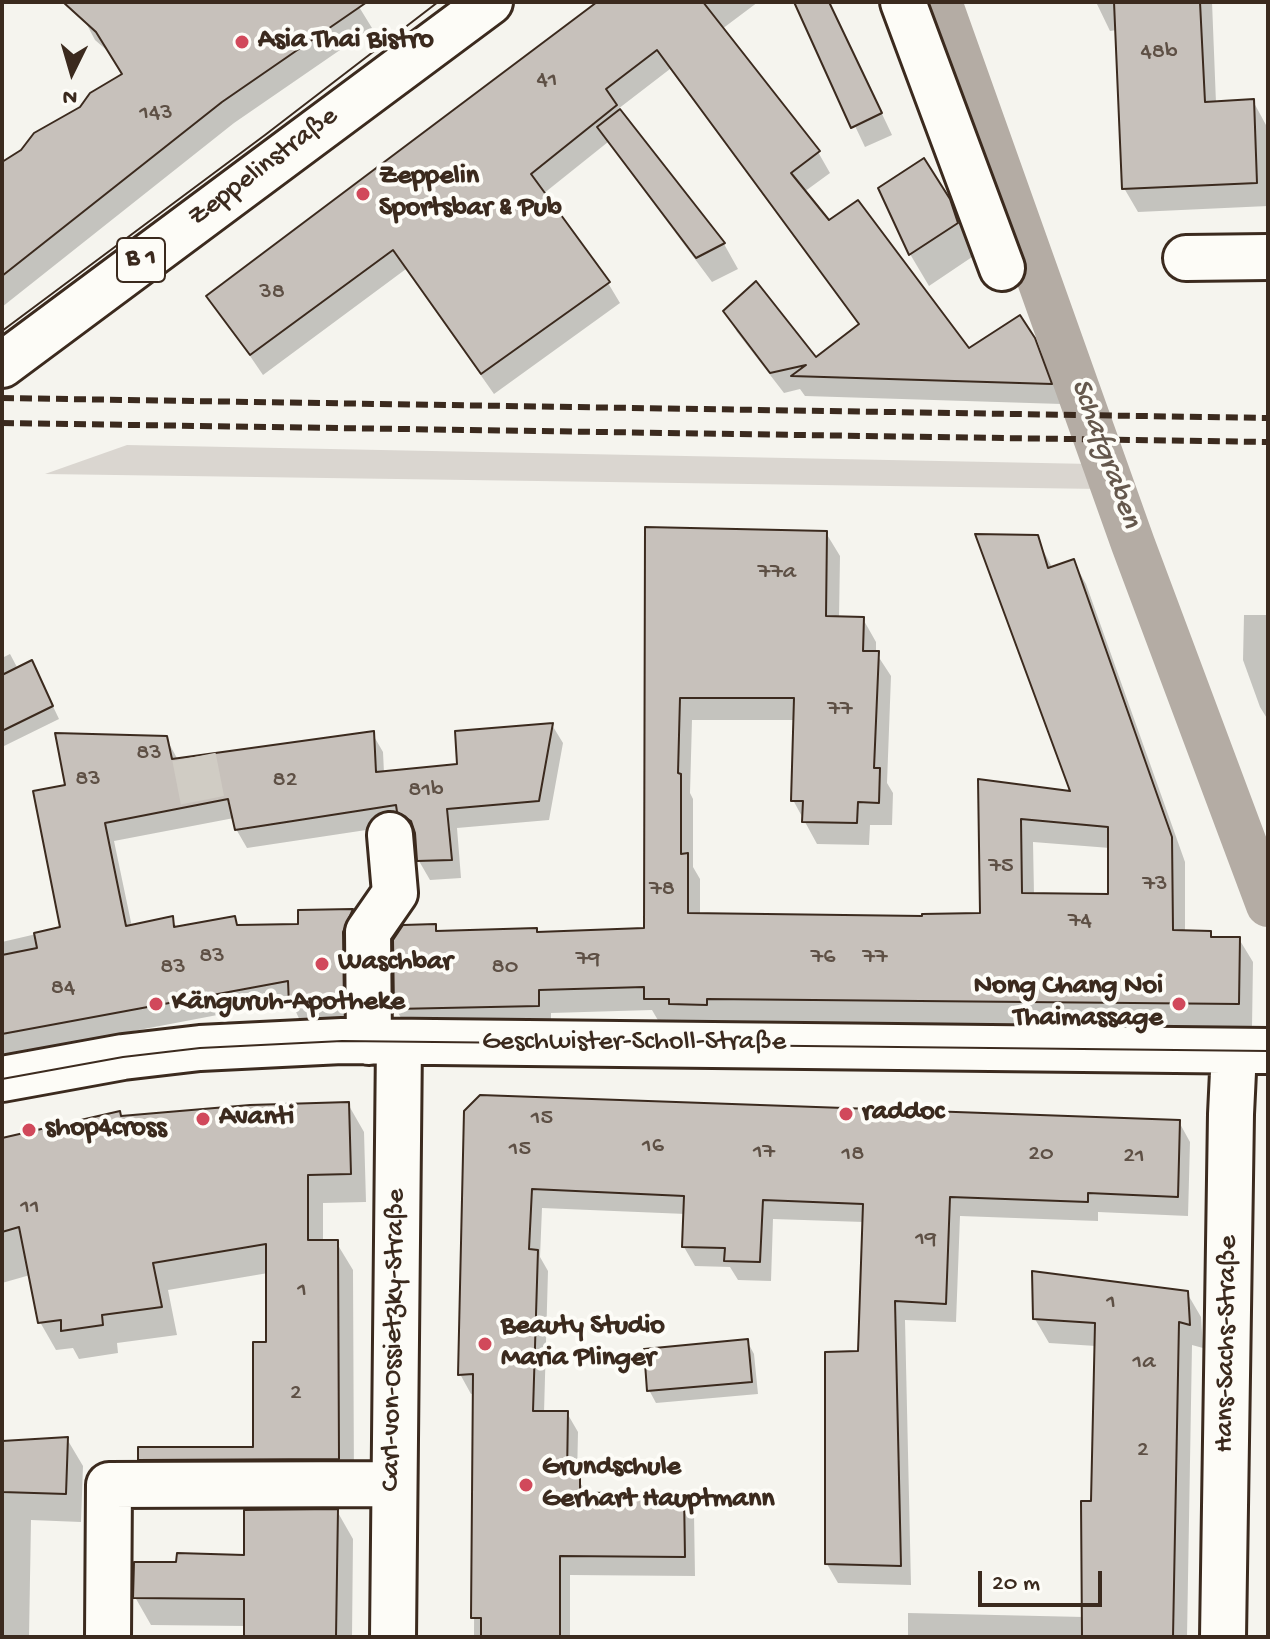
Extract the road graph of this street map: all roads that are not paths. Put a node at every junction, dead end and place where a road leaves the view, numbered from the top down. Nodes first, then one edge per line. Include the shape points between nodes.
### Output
1 (490, 2) edge
2 (903, 2) edge
3 (1268, 257) edge
4 (1186, 258) dead end
5 (1002, 268) dead end
6 (2, 365) edge
7 (390, 835) dead end
8 (384, 1042) junction
9 (1251, 1051) edge
10 (2, 1079) edge
11 (394, 1484) junction
12 (108, 1637) edge
13 (393, 1637) edge
14 (1223, 1637) edge

1 - 6 street, Zeppelinstraße / B 1
2 - 5 street
3 - 4 street
7 - 8 street, Carl-von-Ossietzky-Straße via 395,893 368,932
8 - 9 street, Geschwister-Scholl-Straße
8 - 10 street, Geschwister-Scholl-Straße via 200,1048
8 - 11 street, Carl-von-Ossietzky-Straße
9 - 14 street, Hans-Sachs-Straße via 1231,1114
11 - 12 street via 109,1485
11 - 13 street, Carl-von-Ossietzky-Straße

